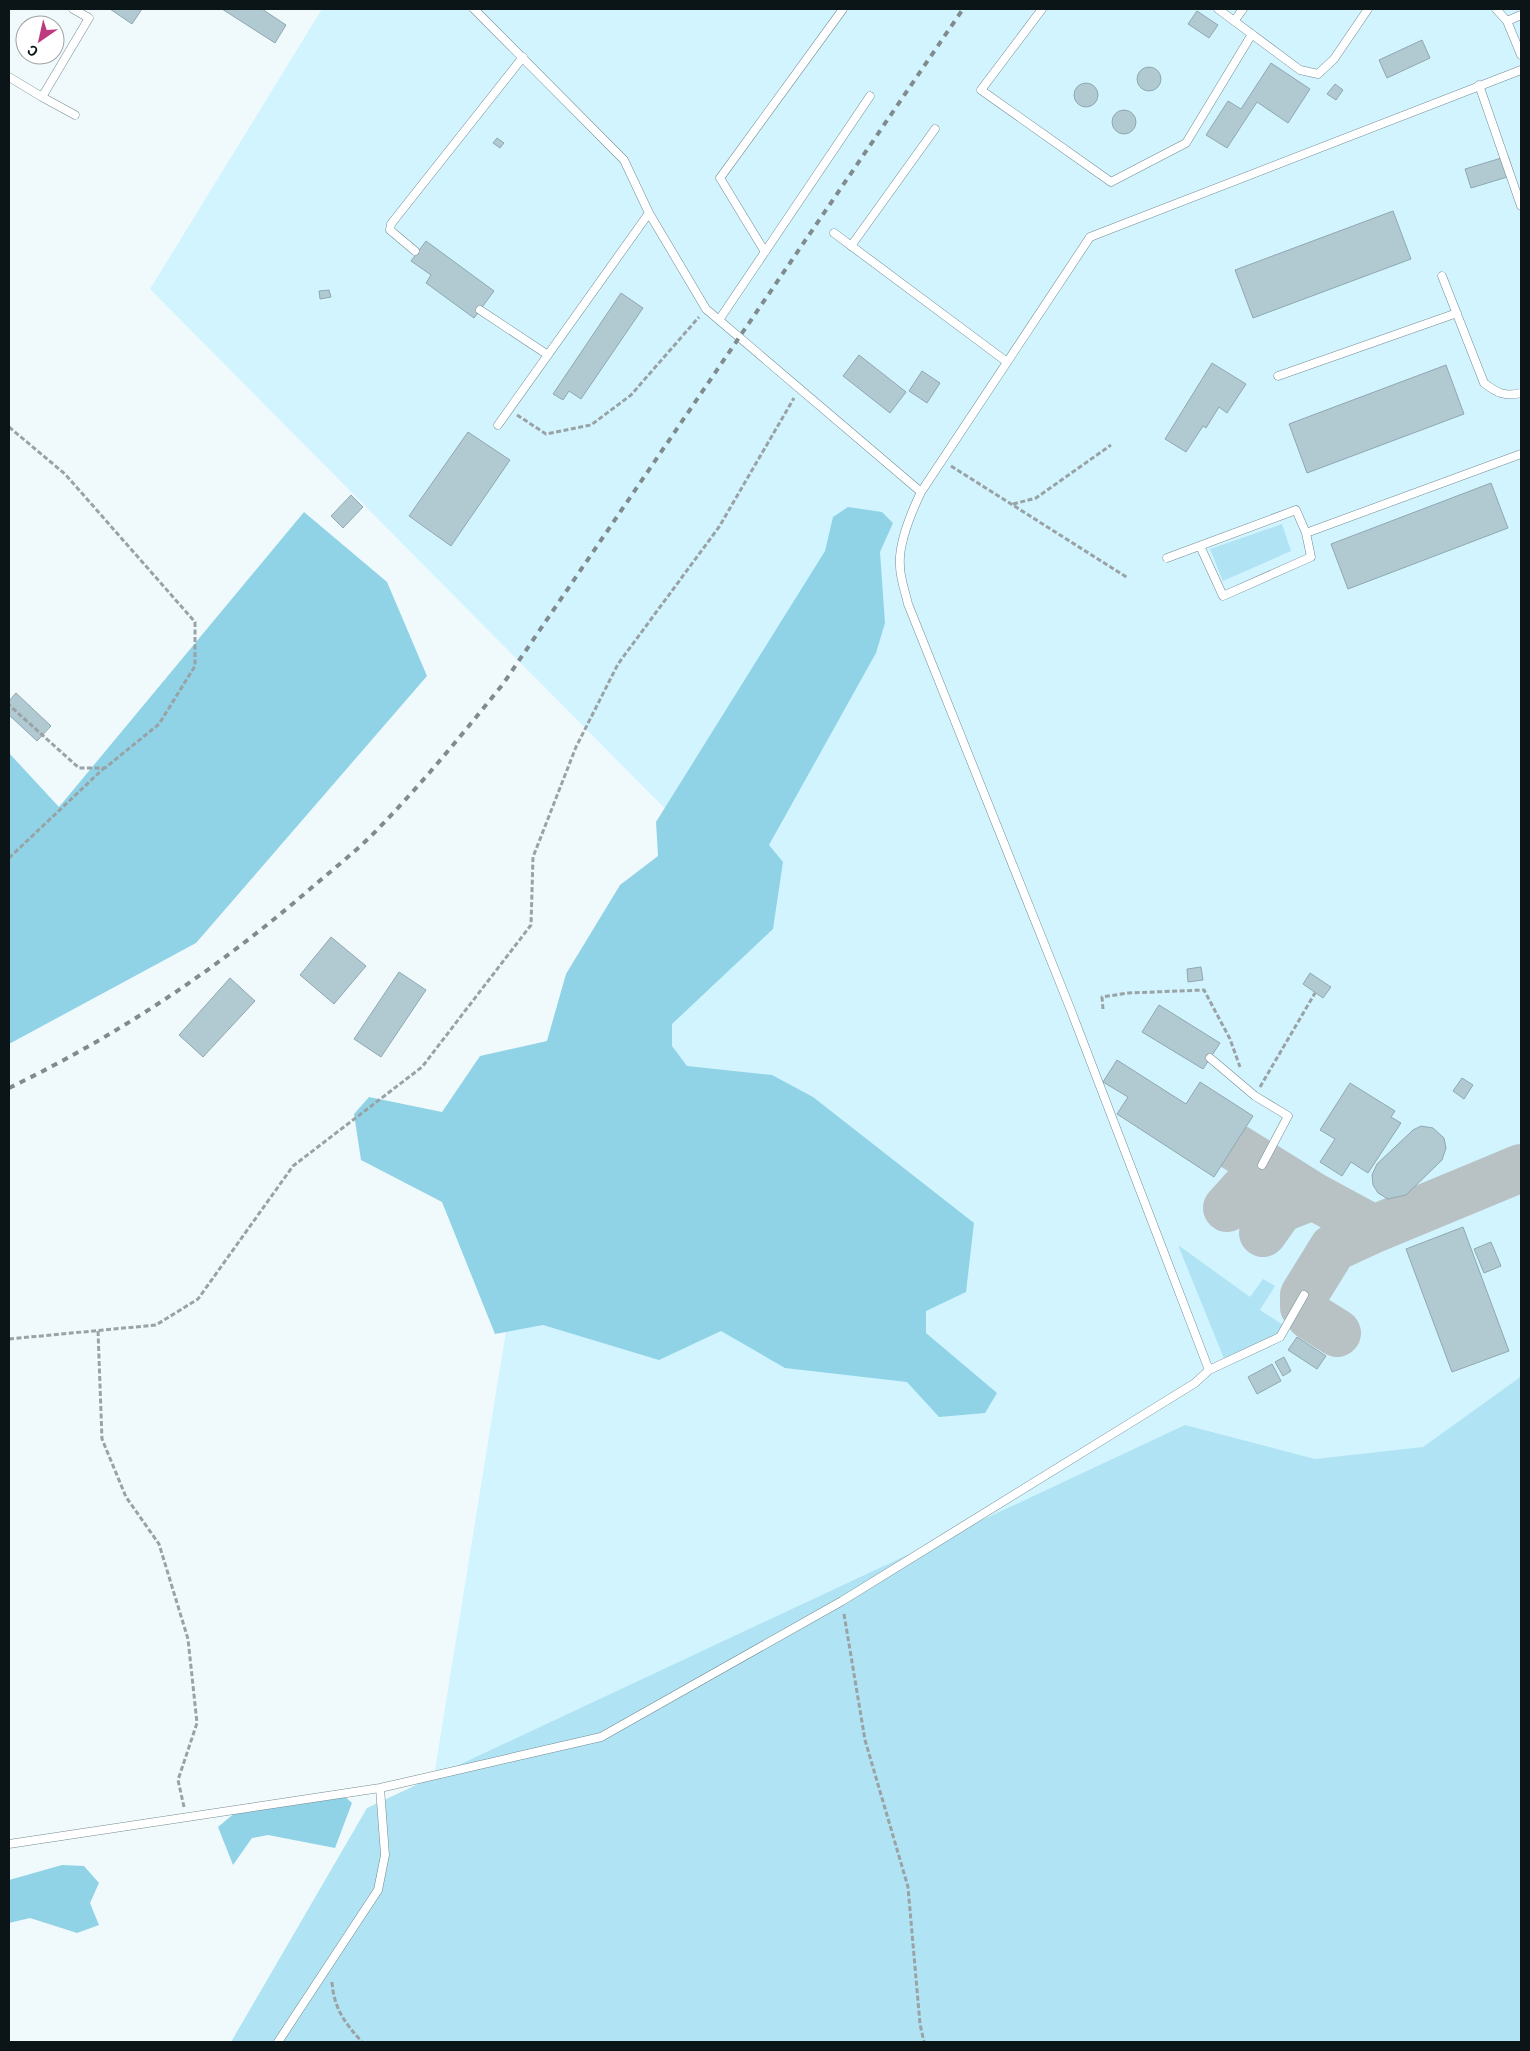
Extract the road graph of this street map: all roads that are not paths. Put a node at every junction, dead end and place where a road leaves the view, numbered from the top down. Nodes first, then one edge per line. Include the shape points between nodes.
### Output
1 (73, 9) edge
2 (474, 9) edge
3 (843, 9) edge
4 (1042, 9) edge
5 (1218, 9) edge
6 (1243, 9) edge
7 (1368, 9) edge
8 (1496, 9) edge
9 (1521, 15) edge
10 (1507, 20) junction
11 (1234, 21) junction
12 (1252, 34) junction
13 (1521, 55) edge
14 (523, 57) junction
15 (1521, 70) edge
16 (9, 77) edge
17 (1479, 85) junction
18 (870, 96) dead end
19 (42, 97) junction
20 (75, 115) dead end
21 (935, 129) dead end
22 (1521, 206) edge
23 (649, 213) junction
24 (834, 232) dead end
25 (851, 246) junction
26 (415, 251) dead end
27 (765, 252) junction
28 (1442, 276) dead end
29 (480, 310) dead end
30 (1457, 313) junction
31 (719, 320) junction
32 (548, 355) junction
33 (1007, 362) junction
34 (1278, 376) dead end
35 (1521, 393) edge
36 (498, 425) dead end
37 (1521, 454) edge
38 (921, 492) junction
39 (1306, 533) junction
40 (1200, 546) junction
41 (1167, 558) dead end
42 (1210, 1058) dead end
43 (1262, 1164) dead end
44 (1304, 1295) dead end
45 (1209, 1370) junction
46 (380, 1788) junction
47 (9, 1844) edge
48 (278, 2042) edge

1 - 19 lane via 89,18
2 - 14 lane
3 - 27 lane via 720,178
4 - 12 lane via 981,90 1111,182 1186,143
5 - 11 lane
6 - 11 lane
7 - 12 lane via 1334,58 1318,74 1300,70
8 - 10 lane
9 - 10 lane
10 - 13 lane
11 - 12 lane
14 - 23 lane via 624,160
14 - 26 lane via 391,224 390,230 395,236
15 - 17 lane
16 - 19 lane
17 - 22 lane
17 - 33 lane via 1090,237
18 - 27 lane
19 - 20 lane
21 - 25 lane
23 - 31 lane via 706,309
23 - 32 lane
24 - 25 lane
25 - 33 lane
27 - 31 lane
28 - 30 lane
29 - 32 lane
30 - 34 lane
30 - 35 lane via 1484,383 1497,394 1510,396
31 - 38 lane
32 - 36 lane
33 - 38 lane
37 - 39 lane
38 - 45 lane via 912,510 899,565 908,604 1070,1008
39 - 40 lane via 1296,510
39 - 40 lane via 1311,557 1223,596
40 - 41 lane
42 - 43 lane via 1255,1096 1288,1116
44 - 45 lane via 1280,1337
45 - 46 lane via 1194,1383 842,1601 601,1736
46 - 47 lane
46 - 48 lane via 385,1855 378,1890

